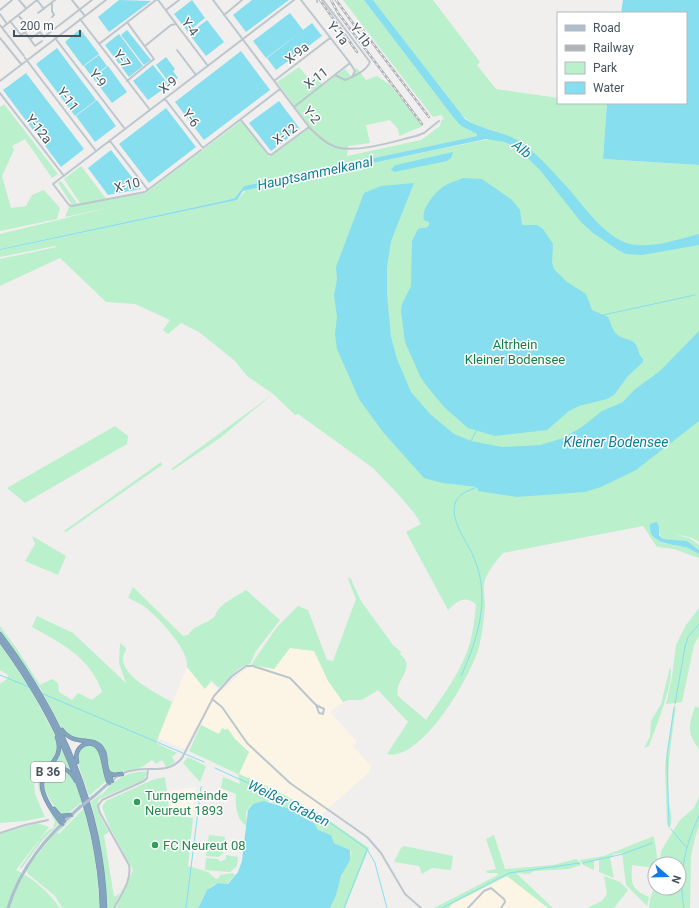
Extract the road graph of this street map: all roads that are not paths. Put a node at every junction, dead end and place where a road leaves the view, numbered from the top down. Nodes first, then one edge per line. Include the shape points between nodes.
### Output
1 (12, 0) edge
2 (19, 0) edge
3 (37, 0) edge
4 (55, 0) edge
5 (72, 0) edge
6 (78, 0) edge
7 (92, 0) edge
8 (106, 0) edge
9 (157, 0) edge
10 (179, 0) edge
11 (213, 0) edge
12 (242, 0) edge
13 (294, 0) edge
14 (301, 0) edge
15 (322, 0) edge
16 (8, 1) edge
17 (52, 3) junction
18 (74, 3) junction
19 (26, 9) junction
20 (44, 9) junction
21 (80, 9) junction
22 (0, 10) edge
23 (166, 10) junction
24 (38, 13) dead end
25 (0, 14) edge
26 (18, 15) junction
27 (224, 15) junction
28 (85, 16) junction
29 (52, 17) dead end
30 (80, 19) junction
31 (10, 21) junction
32 (127, 22) junction
33 (7, 24) junction
34 (176, 24) junction
35 (0, 25) edge
36 (34, 25) dead end
37 (2, 28) junction
38 (29, 28) junction
39 (25, 32) junction
40 (0, 38) edge
41 (56, 38) junction
42 (330, 38) junction
43 (30, 39) junction
44 (243, 40) junction
45 (42, 41) dead end
46 (99, 44) junction
47 (145, 46) junction
48 (177, 50) dead end
49 (25, 58) junction
50 (350, 63) junction
51 (21, 64) junction
52 (208, 66) junction
53 (196, 75) junction
54 (335, 75) junction
55 (352, 78) junction
56 (0, 81) edge
57 (127, 81) junction
58 (274, 81) junction
59 (280, 89) junction
60 (0, 93) edge
61 (165, 98) junction
62 (294, 107) junction
63 (150, 110) junction
64 (241, 120) junction
65 (439, 121) dead end
66 (310, 127) junction
67 (125, 129) junction
68 (110, 141) junction
69 (202, 149) junction
70 (96, 151) junction
71 (64, 176) junction
72 (148, 190) junction
73 (69, 205) joint
74 (0, 634) edge
75 (0, 640) edge
76 (35, 689) junction
77 (212, 699) junction
78 (316, 705) junction
79 (52, 723) junction
80 (58, 725) junction
81 (148, 769) junction
82 (108, 772) junction
83 (79, 773) junction
84 (122, 774) junction
85 (110, 782) junction
86 (82, 795) junction
87 (71, 815) junction
88 (60, 816) junction
89 (48, 820) dead end
90 (63, 823) junction
91 (0, 833) edge
92 (8, 908) edge
93 (102, 908) edge
94 (105, 908) edge
95 (114, 908) edge
96 (420, 908) edge
97 (468, 908) edge
98 (500, 908) edge

1 - 16 street
2 - 19 street
3 - 19 street
3 - 20 street
4 - 17 street
5 - 18 street
6 - 18 street
7 - 21 street
8 - 28 street
9 - 23 street, Y-4
9 - 32 street
10 - 23 street
11 - 27 street, Y-2
12 - 27 street
13 - 44 street, X-9
14 - 42 street, Y-1a
15 - 55 street, Y-1b via 370,62
16 - 22 street
17 - 20 street
17 - 29 street
18 - 21 street
19 - 26 street
20 - 24 street
21 - 28 street
21 - 43 street via 44,37 40,32
23 - 34 street, Y-4
25 - 33 street
26 - 31 street
26 - 38 street
27 - 44 street, Y-2
28 - 30 street
30 - 41 street
30 - 46 street, Y-7
31 - 33 street
31 - 39 street via 21,35
32 - 46 street
32 - 47 street
33 - 37 street
34 - 47 street
34 - 52 street, Y-4
35 - 37 street, Y-11
36 - 38 street
37 - 49 street, Y-11
38 - 39 street
39 - 43 street
40 - 51 street
41 - 49 street
41 - 67 street, Y-9
42 - 50 street, Y-1a
42 - 58 street, X-9a
43 - 45 street via 35,46
44 - 52 street, X-9
44 - 58 street, Y-2
46 - 57 street, Y-7
47 - 57 street via 154,60
48 - 53 street
49 - 51 street
49 - 70 street, Y-11
50 - 54 street, X-11
50 - 55 street, Y-1a via 355,71
51 - 56 street
52 - 53 street, X-9
53 - 61 street, X-9
54 - 55 street via 345,80
54 - 62 street, X-11
57 - 63 street, Y-7
58 - 59 street, Y-2
59 - 62 street, Y-2
59 - 64 street, X-10
60 - 71 street, Y-12a
61 - 63 street, X-9
61 - 69 street, Y-6
62 - 66 street, Y-2
63 - 67 street, X-9
64 - 66 street, X-12 via 271,155
64 - 69 street, X-10
65 - 66 street, Y-2 via 416,136 351,149 339,148 329,143
67 - 68 street, X-9
68 - 70 street, X-9
68 - 72 street
69 - 72 street, X-10
70 - 71 street, X-9
71 - 73 street, X-9 via 53,184
72 - 73 street, X-10
74 - 76 highway, B 36
75 - 76 highway, B 36
76 - 79 highway, B 36
76 - 80 highway, B 36
77 - 78 street via 232,676 251,665 290,678
77 - 81 street via 179,761 170,768
77 - 96 street via 220,705 238,732 290,783 374,843 405,894
78 - 78 street via 319,713 324,714 324,709
79 - 86 highway, B 36 via 68,756
79 - 90 highway via 59,742 59,753 44,776 42,787
80 - 82 highway, B 36 via 70,738 77,741 92,741 100,746
80 - 83 highway, B 36
81 - 84 street
81 - 95 street via 144,781 102,800 98,806 130,872
82 - 84 highway via 114,775
82 - 85 highway, B 36
83 - 85 highway via 76,753 83,745 92,744 101,751 104,771
83 - 94 highway, B 36 via 100,850
84 - 85 street
85 - 87 main road, bridge
86 - 88 highway, B 36 via 69,771 58,768 49,772 43,780 43,788
86 - 93 highway, B 36 via 96,848
87 - 88 highway
87 - 90 main road
88 - 90 highway, B 36
89 - 91 street
90 - 92 main road via 27,864
97 - 98 street via 484,891 491,888 504,899 505,902

